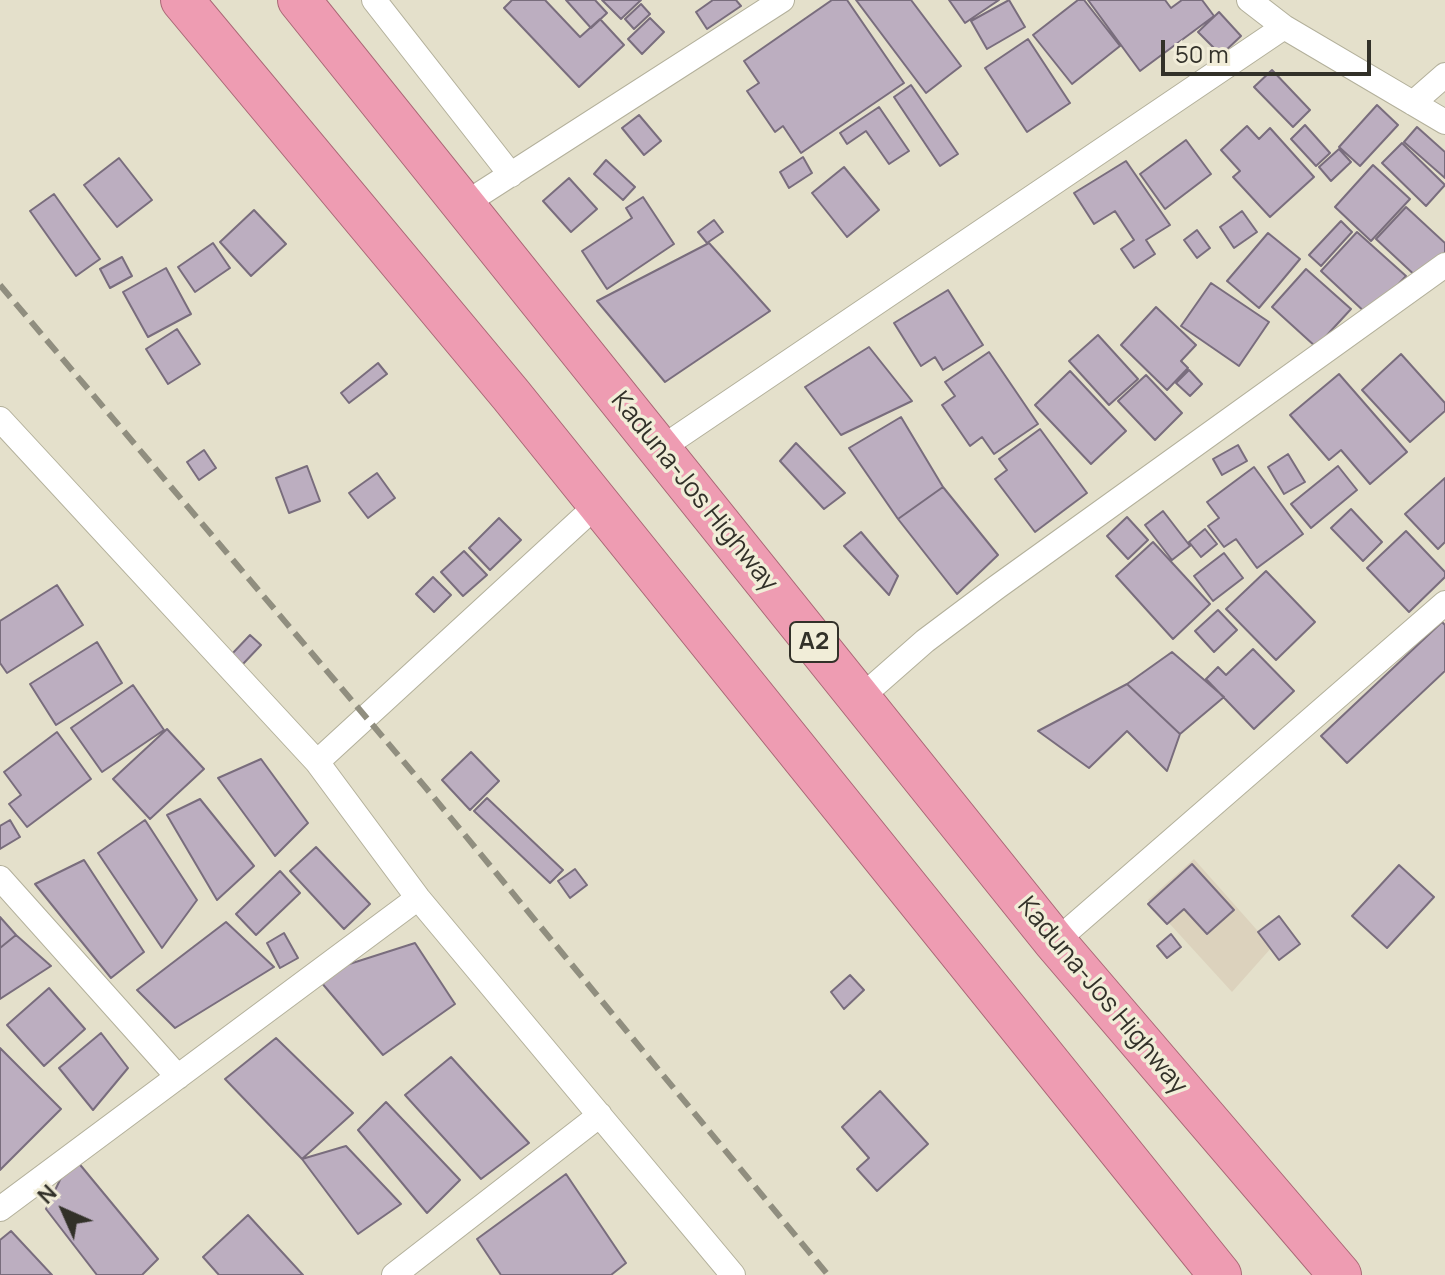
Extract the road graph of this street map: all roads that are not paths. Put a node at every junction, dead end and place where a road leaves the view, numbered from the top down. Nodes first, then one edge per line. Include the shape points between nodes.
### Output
1 (182, 0) edge
2 (299, 0) edge
3 (374, 0) edge
4 (782, 0) edge
5 (1249, 0) edge
6 (1284, 27) junction
7 (1445, 75) edge
8 (1413, 103) junction
9 (1445, 122) edge
10 (511, 175) junction
11 (463, 205) junction
12 (1445, 265) edge
13 (0, 419) edge
14 (660, 449) junction
15 (598, 504) junction
16 (1445, 603) edge
17 (859, 699) junction
18 (317, 762) junction
19 (0, 878) edge
20 (418, 898) junction
21 (1055, 942) junction
22 (178, 1077) junction
23 (600, 1115) junction
24 (0, 1209) edge
25 (394, 1275) edge
26 (733, 1275) edge
27 (1220, 1275) edge
28 (1340, 1275) edge

1 - 15 highway
2 - 11 highway, Kaduna-Jos Highway / A2
3 - 10 street
4 - 10 street
5 - 6 street
6 - 8 street
6 - 14 street
7 - 8 street
8 - 9 street
10 - 11 street
11 - 14 highway, Kaduna-Jos Highway / A2
12 - 17 street via 997,587
13 - 18 street
14 - 17 highway, Kaduna-Jos Highway / A2
15 - 18 street
15 - 27 highway
16 - 21 street
17 - 21 highway, Kaduna-Jos Highway / A2
18 - 20 street
19 - 22 street
20 - 22 street
20 - 23 street
21 - 28 highway, Kaduna-Jos Highway / A2
22 - 24 street
23 - 25 street
23 - 26 street

